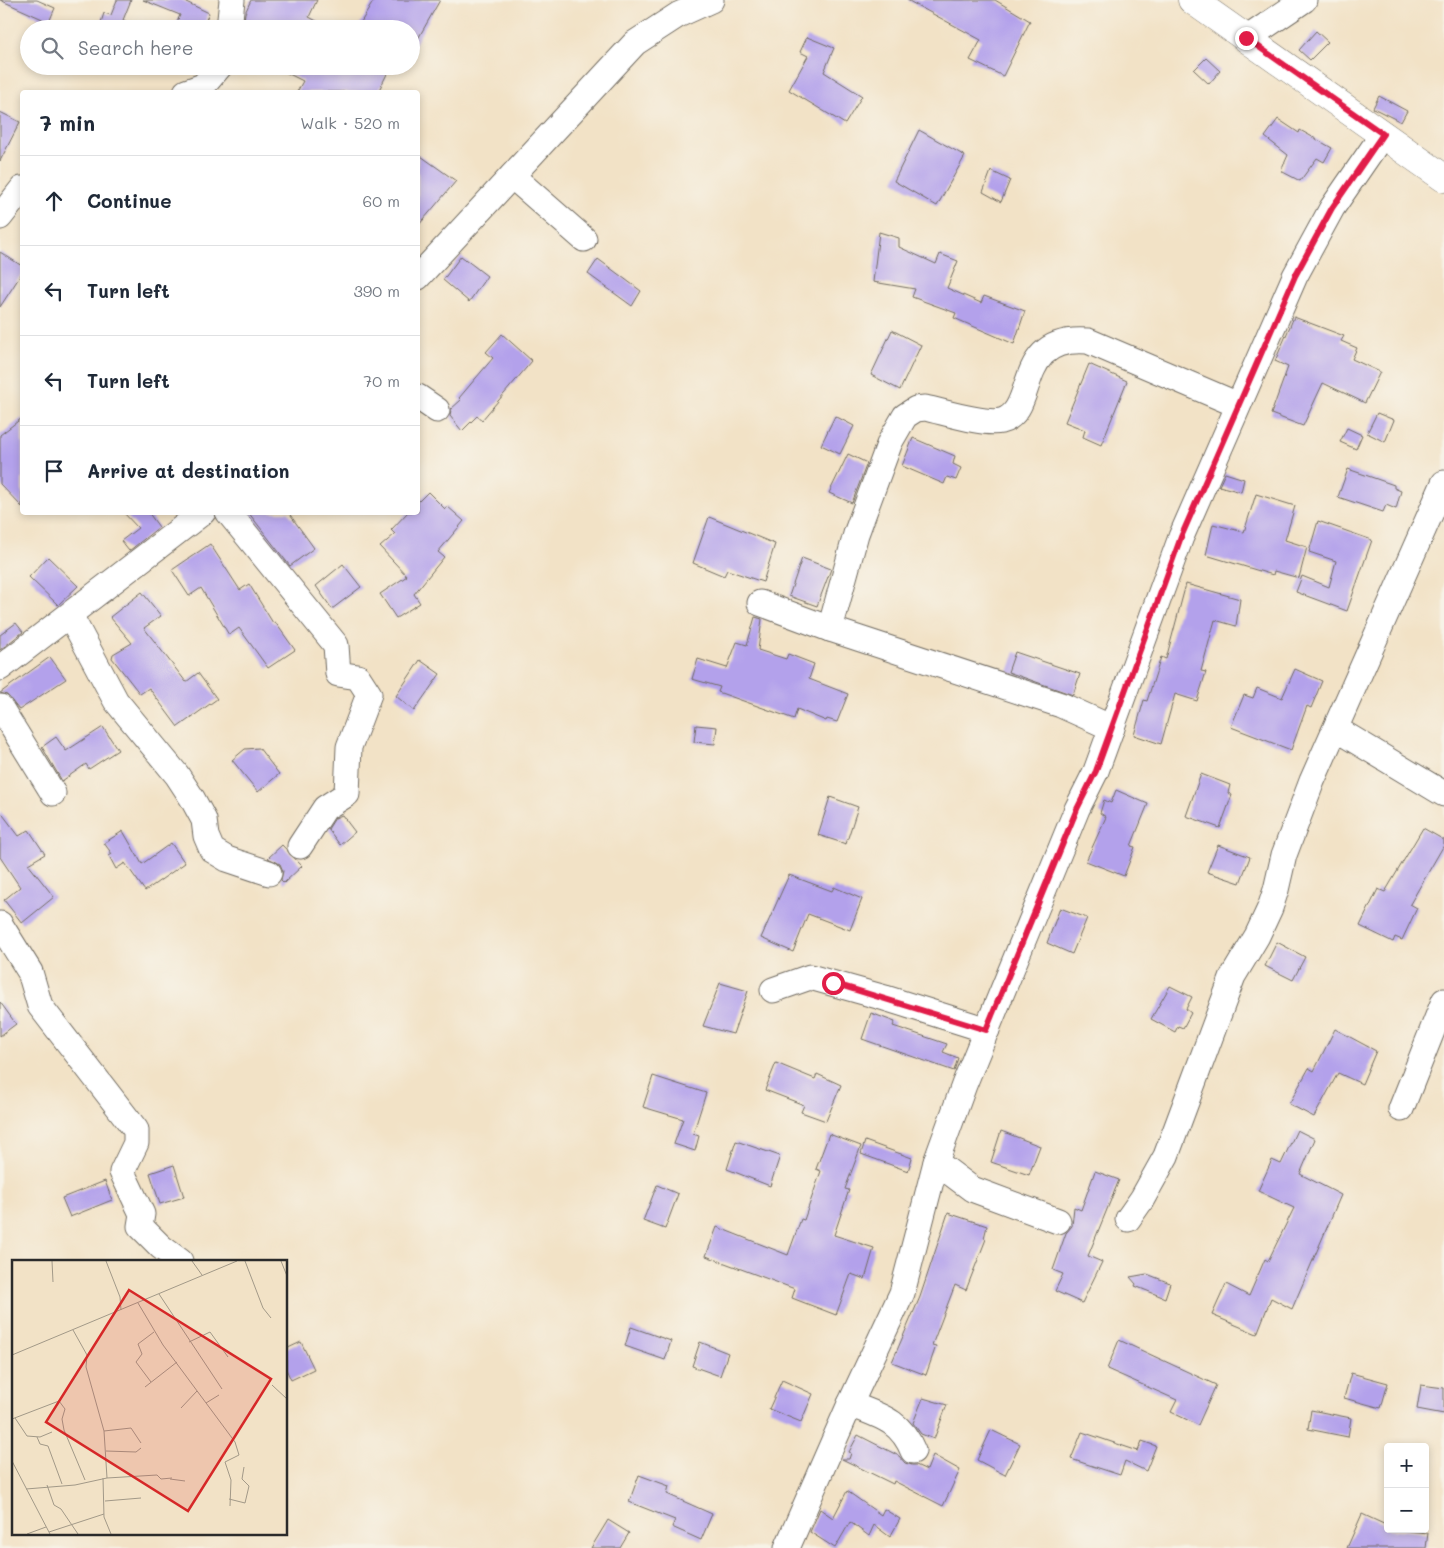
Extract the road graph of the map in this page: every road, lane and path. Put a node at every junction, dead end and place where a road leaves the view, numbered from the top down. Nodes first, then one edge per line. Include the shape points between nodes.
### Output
1 (232, 0) edge
2 (712, 0) edge
3 (1192, 0) edge
4 (1304, 0) edge
5 (230, 20) edge
6 (1246, 38) junction
7 (212, 75) edge
8 (192, 90) edge
9 (1383, 134) junction
10 (512, 176) junction
11 (1444, 178) edge
12 (20, 192) edge
13 (0, 217) edge
14 (584, 239) dead end
15 (420, 276) edge
16 (1238, 406) junction
17 (1444, 483) edge
18 (198, 515) edge
19 (230, 515) edge
20 (760, 603) dead end
21 (70, 616) junction
22 (830, 629) junction
23 (0, 668) edge
24 (0, 707) edge
25 (1112, 728) junction
26 (1336, 729) junction
27 (52, 794) dead end
28 (1444, 794) edge
29 (300, 846) dead end
30 (269, 873) dead end
31 (0, 924) edge
32 (774, 990) dead end
33 (1444, 1001) edge
34 (986, 1030) junction
35 (1400, 1109) dead end
36 (936, 1162) junction
37 (1128, 1219) dead end
38 (1058, 1222) dead end
39 (160, 1254) edge
40 (177, 1260) edge
41 (850, 1404) junction
42 (913, 1452) dead end
43 (787, 1548) edge

1 - 5 street
2 - 10 street via 678,15 635,43
3 - 6 main road
4 - 6 street
6 - 9 main road
7 - 8 street via 203,86
9 - 11 main road
9 - 16 street via 1332,208 1295,276
10 - 14 street
10 - 15 street
12 - 13 street
16 - 22 street via 1088,341 1070,340 1057,343 1043,353 1035,363 1015,412 1006,419 981,421 925,408 916,409 905,416 890,442 856,534
16 - 25 street via 1181,537
17 - 26 street
18 - 21 street
19 - 29 street via 336,645 338,674 358,677 369,694 349,748 347,794 325,808
20 - 22 street
21 - 23 street
21 - 30 street via 116,701 192,798 204,820 212,850 227,859
22 - 25 street via 1062,705
24 - 27 street
25 - 34 street
26 - 28 street
26 - 37 street via 1284,855 1270,908 1233,976 1166,1156
31 - 39 street via 30,972 40,1006 136,1130 136,1143 122,1172 142,1214 140,1226
32 - 34 street via 810,977
33 - 35 street
34 - 36 street
36 - 38 street via 972,1189
36 - 41 street via 902,1293
39 - 40 street
41 - 42 street via 898,1426
41 - 43 street

